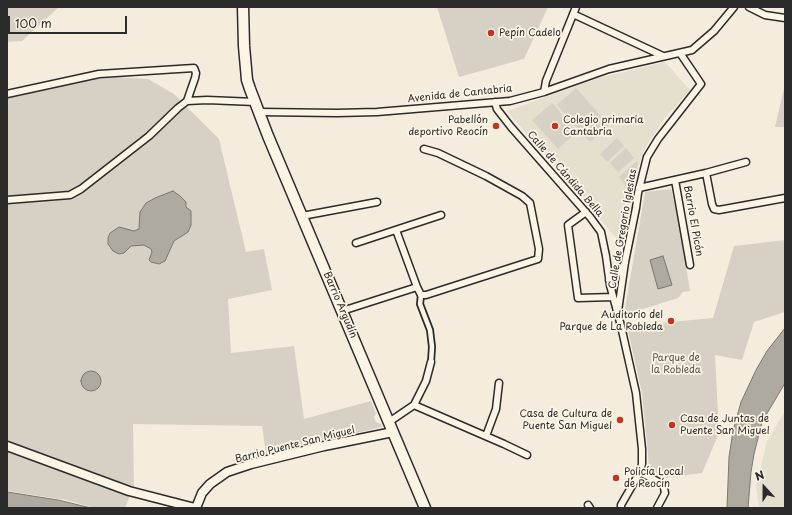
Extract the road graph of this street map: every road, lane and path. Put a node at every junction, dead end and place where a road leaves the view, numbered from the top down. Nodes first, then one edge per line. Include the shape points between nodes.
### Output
1 (242, 7) edge
2 (576, 7) edge
3 (734, 7) edge
4 (750, 7) edge
5 (573, 14) junction
6 (785, 18) edge
7 (680, 53) junction
8 (663, 56) junction
9 (544, 92) junction
10 (7, 94) edge
11 (188, 101) junction
12 (495, 102) junction
13 (257, 107) junction
14 (424, 149) dead end
15 (746, 162) dead end
16 (706, 173) junction
17 (675, 180) junction
18 (639, 188) junction
19 (785, 198) edge
20 (7, 200) edge
21 (377, 202) dead end
22 (586, 212) junction
23 (441, 214) dead end
24 (302, 216) junction
25 (396, 230) junction
26 (356, 243) dead end
27 (625, 262) junction
28 (690, 265) dead end
29 (609, 280) junction
30 (417, 288) junction
31 (421, 295) junction
32 (613, 297) junction
33 (342, 311) junction
34 (618, 313) junction
35 (431, 362) joint
36 (499, 383) dead end
37 (414, 405) junction
38 (389, 422) junction
39 (393, 432) junction
40 (486, 436) junction
41 (7, 446) edge
42 (527, 455) dead end
43 (640, 472) junction
44 (195, 508) edge
45 (425, 508) edge
46 (621, 508) edge
47 (657, 508) edge

1 - 13 main road, Barrio Argudín via 247,80
2 - 5 street
3 - 7 street, Avenida de Cantabria via 714,31 692,50
4 - 6 street via 765,15
5 - 8 street
5 - 9 street
7 - 8 street, Avenida de Cantabria
7 - 18 street, Calle de Gregorio Iglesias via 701,84 646,157
8 - 9 street, Avenida de Cantabria via 597,72
9 - 12 street, Avenida de Cantabria via 510,101
10 - 11 street via 99,74 194,68 196,73
11 - 13 street, Avenida de Cantabria via 207,100
11 - 20 street via 149,136 80,189 70,194
12 - 13 street, Avenida de Cantabria via 337,113
12 - 22 street, Calle de Cándida Bella via 497,109 511,127
13 - 24 main road, Barrio Argudín
14 - 31 street via 486,176 522,196 530,203 539,248 538,259
15 - 16 street, Barrio El Picón
16 - 17 street, Barrio El Picón
16 - 19 street via 714,209
17 - 18 street, Barrio El Picón
17 - 28 street, Barrio El Picón
18 - 27 street, Calle de Gregorio Iglesias
21 - 24 street
22 - 29 street, Calle de Cándida Bella via 601,232
22 - 32 street via 568,225 578,298
23 - 25 street
24 - 33 main road, Barrio Argudín
25 - 26 street
25 - 30 street
27 - 29 street via 618,273
27 - 34 street, Calle de Gregorio Iglesias
29 - 32 street, Calle de Cándida Bella
30 - 31 street
30 - 33 street
31 - 35 street via 420,304 430,330
32 - 34 street, Calle de Cándida Bella
33 - 38 main road, Barrio Argudín
34 - 43 street, Calle de Cándida Bella via 636,393 642,450
35 - 37 street via 426,381
36 - 40 street via 496,409
37 - 38 street
37 - 40 street
38 - 39 main road, Barrio Argudín
39 - 44 street, Barrio Puente San Miguel via 324,446 227,472 202,493
39 - 45 main road, Barrio Argudín
40 - 42 street
41 - 44 street via 129,492
43 - 46 street
43 - 47 street via 662,484 664,488 665,493

